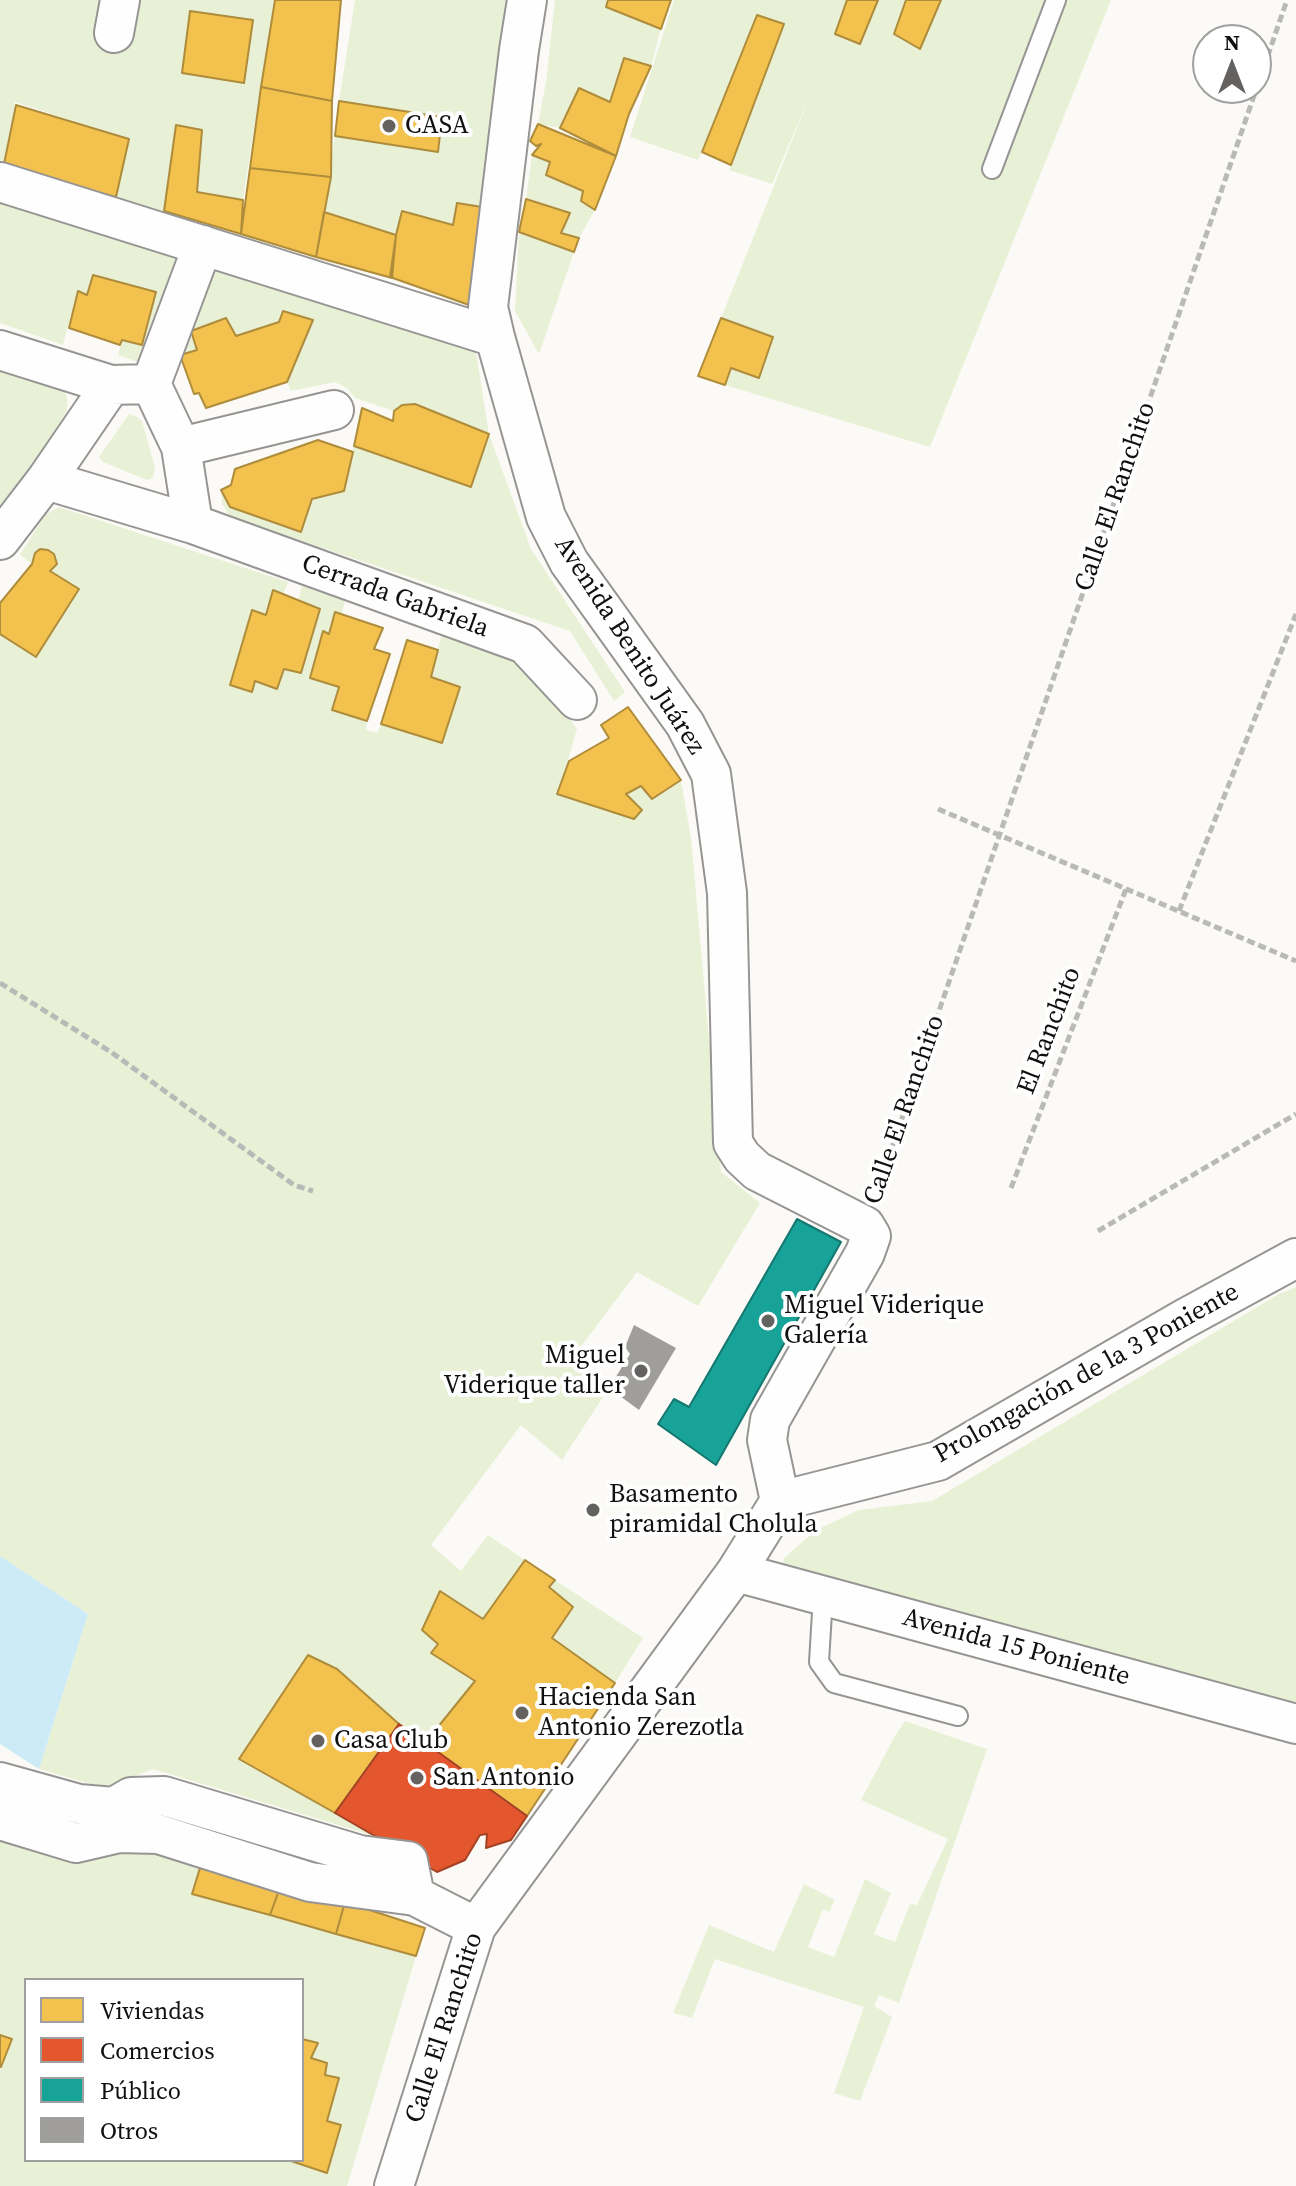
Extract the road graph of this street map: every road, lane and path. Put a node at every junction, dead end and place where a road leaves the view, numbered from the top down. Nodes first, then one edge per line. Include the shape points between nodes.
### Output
1 (527, 0) edge
2 (1056, 0) edge
3 (1287, 0) edge
4 (992, 169) dead end
5 (0, 182) edge
6 (203, 245) junction
7 (495, 337) junction
8 (0, 350) edge
9 (151, 384) junction
10 (111, 385) junction
11 (334, 410) dead end
12 (181, 447) junction
13 (46, 480) junction
14 (193, 524) junction
15 (0, 540) edge
16 (1296, 614) edge
17 (577, 700) dead end
18 (938, 809) dead end
19 (1126, 889) junction
20 (1178, 911) junction
21 (1296, 961) edge
22 (0, 983) edge
23 (1296, 1114) edge
24 (1011, 1188) dead end
25 (313, 1191) dead end
26 (865, 1226) junction
27 (1098, 1231) dead end
28 (1296, 1258) edge
29 (780, 1501) junction
30 (736, 1572) junction
31 (823, 1596) junction
32 (958, 1716) dead end
33 (1296, 1724) edge
34 (0, 1782) edge
35 (0, 1820) edge
36 (116, 1820) junction
37 (476, 1927) junction
38 (394, 2186) edge

1 - 7 street, Avenida Benito Juárez via 488,307
2 - 4 lane
3 - 26 path, Calle El Ranchito
5 - 6 street
6 - 7 street
6 - 9 street
7 - 26 street, Avenida Benito Juárez via 546,517 569,562 685,724 711,774 727,893 733,1143 757,1171
8 - 10 street
9 - 10 street
9 - 12 street
10 - 13 street
11 - 12 street
12 - 14 street
13 - 14 street, Cerrada Gabriela
13 - 15 street
14 - 17 street, Cerrada Gabriela via 525,644
16 - 20 path
18 - 19 path
19 - 20 path
19 - 24 path, El Ranchito
20 - 21 path
22 - 25 path via 111,1052 294,1185
23 - 27 path
26 - 29 street, Calle El Ranchito via 871,1236 865,1253 770,1420 767,1440
28 - 29 street, Prolongación de la 3 Poniente via 938,1461
29 - 30 street, Calle El Ranchito
30 - 31 street, Avenida 15 Poniente
30 - 37 street, Calle El Ranchito
31 - 32 lane via 819,1662 834,1683
31 - 33 street, Avenida 15 Poniente
34 - 36 street
35 - 36 street via 76,1843
36 - 37 street via 310,1882 415,1896
37 - 38 street, Calle El Ranchito

